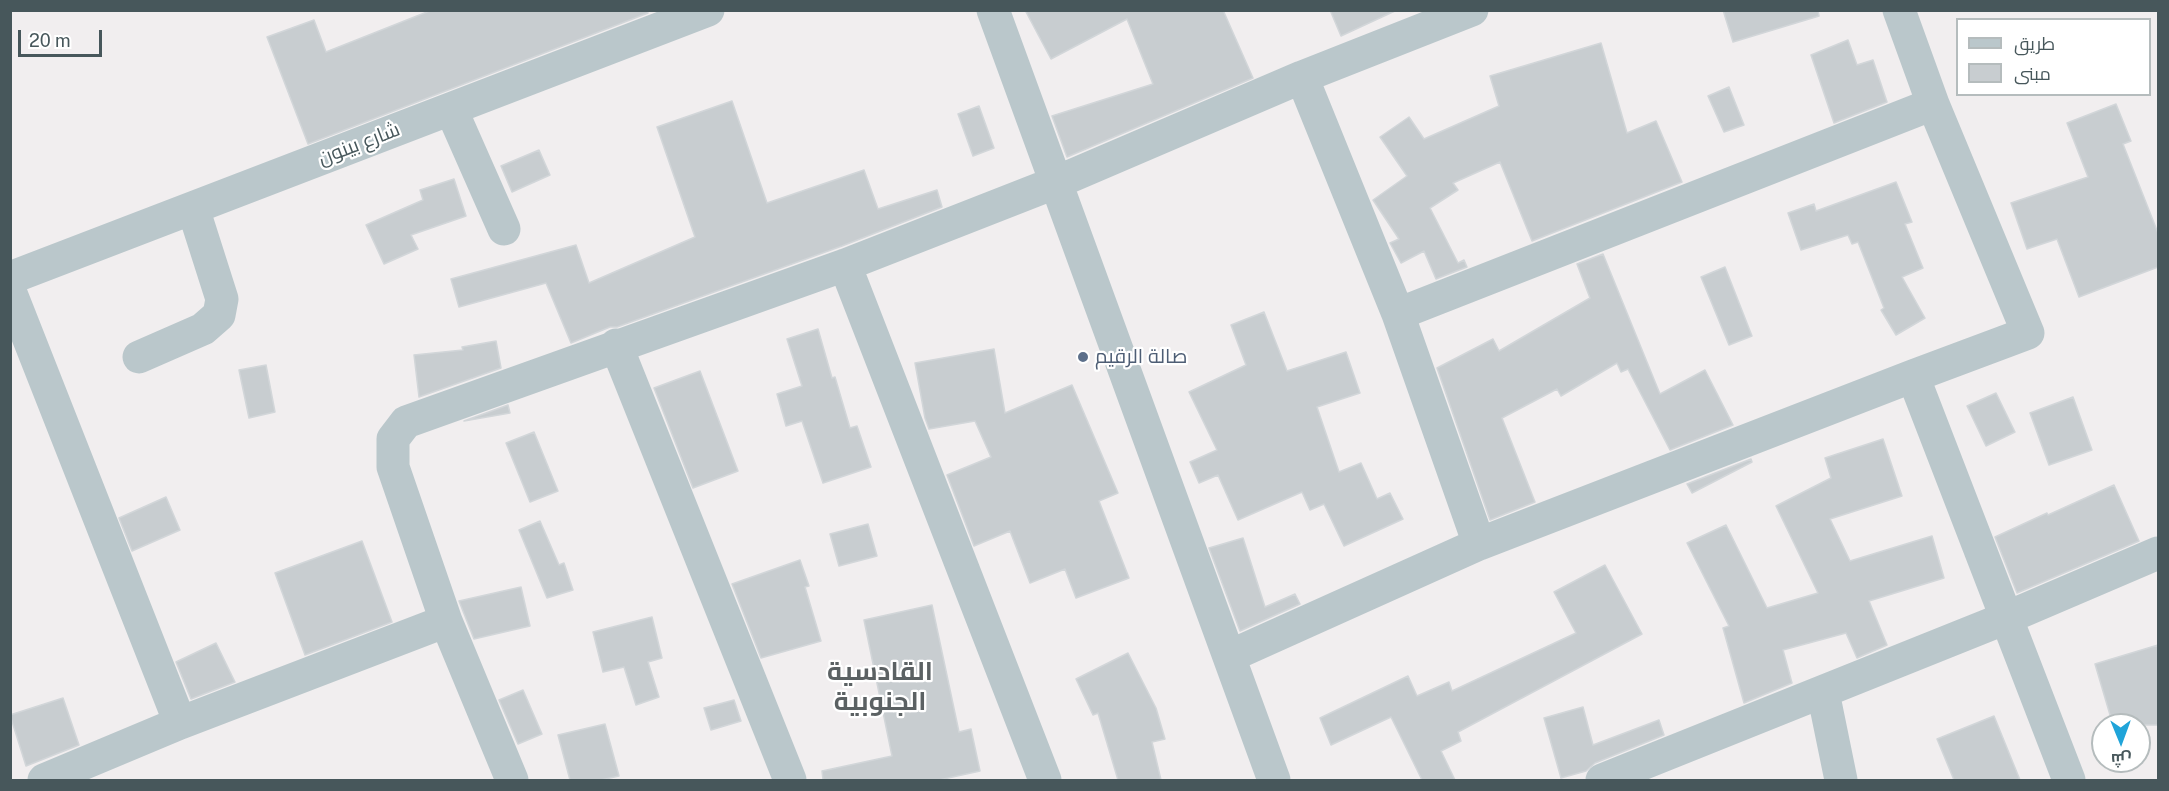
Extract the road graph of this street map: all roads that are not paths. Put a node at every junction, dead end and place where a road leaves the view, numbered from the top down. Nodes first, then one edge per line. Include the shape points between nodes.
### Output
1 (708, 10) edge
2 (993, 10) edge
3 (1472, 10) edge
4 (1899, 10) edge
5 (1302, 77) junction
6 (1933, 104) junction
7 (452, 109) junction
8 (1057, 182) junction
9 (193, 208) junction
10 (504, 228) dead end
11 (845, 265) junction
12 (10, 278) edge
13 (10, 291) edge
14 (1398, 314) junction
15 (616, 345) junction
16 (21, 350) edge
17 (139, 357) dead end
18 (1912, 376) junction
19 (1479, 544) junction
20 (2158, 553) edge
21 (2006, 618) junction
22 (446, 621) junction
23 (1230, 656) junction
24 (1823, 692) junction
25 (180, 723) junction
26 (44, 780) edge
27 (512, 780) edge
28 (790, 780) edge
29 (1045, 780) edge
30 (1274, 780) edge
31 (1602, 780) edge
32 (1841, 780) edge
33 (2069, 780) edge

1 - 7 street, شارع بينون
2 - 8 street
3 - 5 street
4 - 6 street
5 - 8 street
5 - 14 street
6 - 14 street
6 - 18 street via 2028,333
7 - 9 street, شارع بينون
7 - 10 street
8 - 11 street
8 - 23 street
9 - 12 street, شارع بينون
9 - 17 street via 222,299 219,315 203,329
11 - 15 street
11 - 29 street
13 - 16 street
14 - 19 street
15 - 22 street via 406,422 393,439 393,467
15 - 28 street
16 - 25 street
18 - 19 street
18 - 21 street
19 - 23 street
20 - 21 street
21 - 24 street
21 - 33 street
22 - 25 street
22 - 27 street
23 - 30 street
24 - 31 street
24 - 32 street
25 - 26 street

